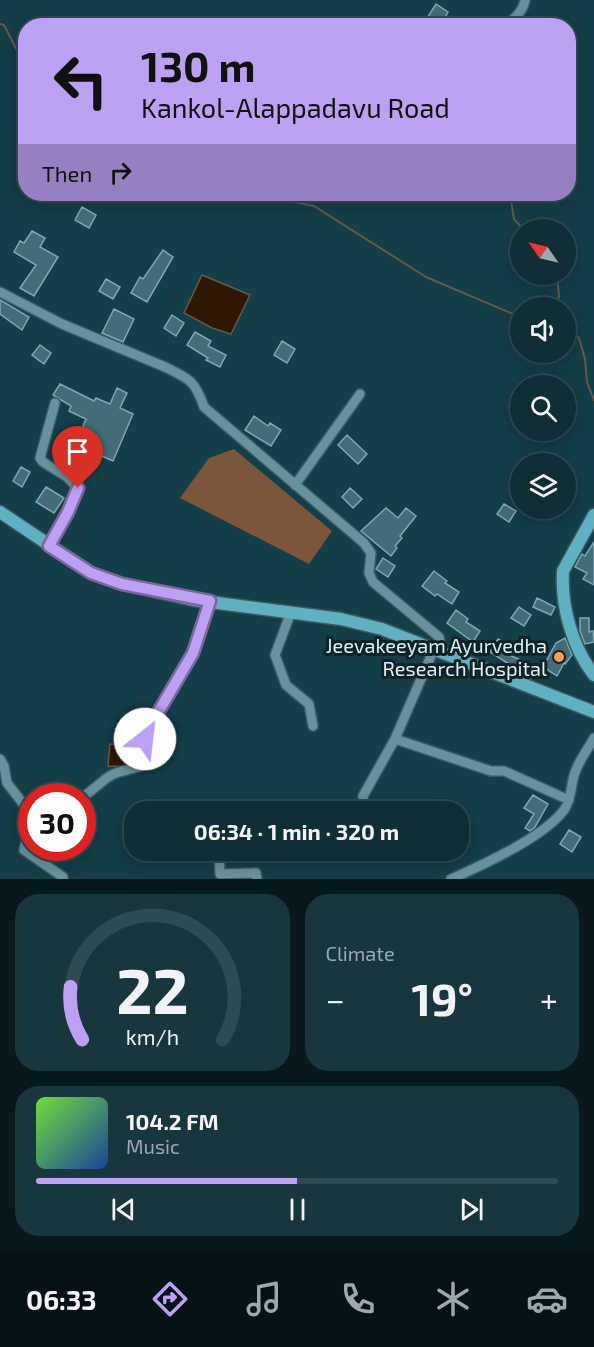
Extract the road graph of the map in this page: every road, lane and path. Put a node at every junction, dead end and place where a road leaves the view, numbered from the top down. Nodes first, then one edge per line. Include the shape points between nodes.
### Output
1 (525, 0) edge
2 (515, 18) edge
3 (0, 292) edge
4 (360, 394) dead end
5 (55, 403) dead end
6 (295, 485) junction
7 (0, 512) edge
8 (594, 515) edge
9 (49, 546) junction
10 (210, 601) junction
11 (291, 612) junction
12 (438, 651) junction
13 (594, 675) edge
14 (594, 712) edge
15 (313, 726) dead end
16 (395, 738) junction
17 (594, 738) edge
18 (0, 759) edge
19 (96, 789) edge
20 (18, 798) edge
21 (569, 800) junction
22 (364, 801) edge
23 (40, 861) edge
24 (219, 861) edge
25 (63, 879) edge
26 (257, 879) edge
27 (451, 879) edge

1 - 2 street
3 - 6 street via 62,324 182,375 197,387 204,407
4 - 6 street
5 - 9 street via 40,458 78,488
6 - 12 street via 364,543 371,553 369,573 373,582 440,638
7 - 9 main road
8 - 13 main road via 563,571 562,581 573,636 583,661
9 - 10 main road via 91,573 122,584
10 - 11 main road
10 - 19 street via 193,653 146,733 143,765 119,771
11 - 12 main road via 382,629
11 - 15 street via 275,655 286,685 309,704
12 - 14 main road
12 - 16 street
16 - 21 street via 491,771 504,771
16 - 22 street
17 - 21 street via 576,770
18 - 20 street via 7,783
21 - 27 street via 549,825 511,850
23 - 25 street
24 - 26 street via 220,874 256,873

